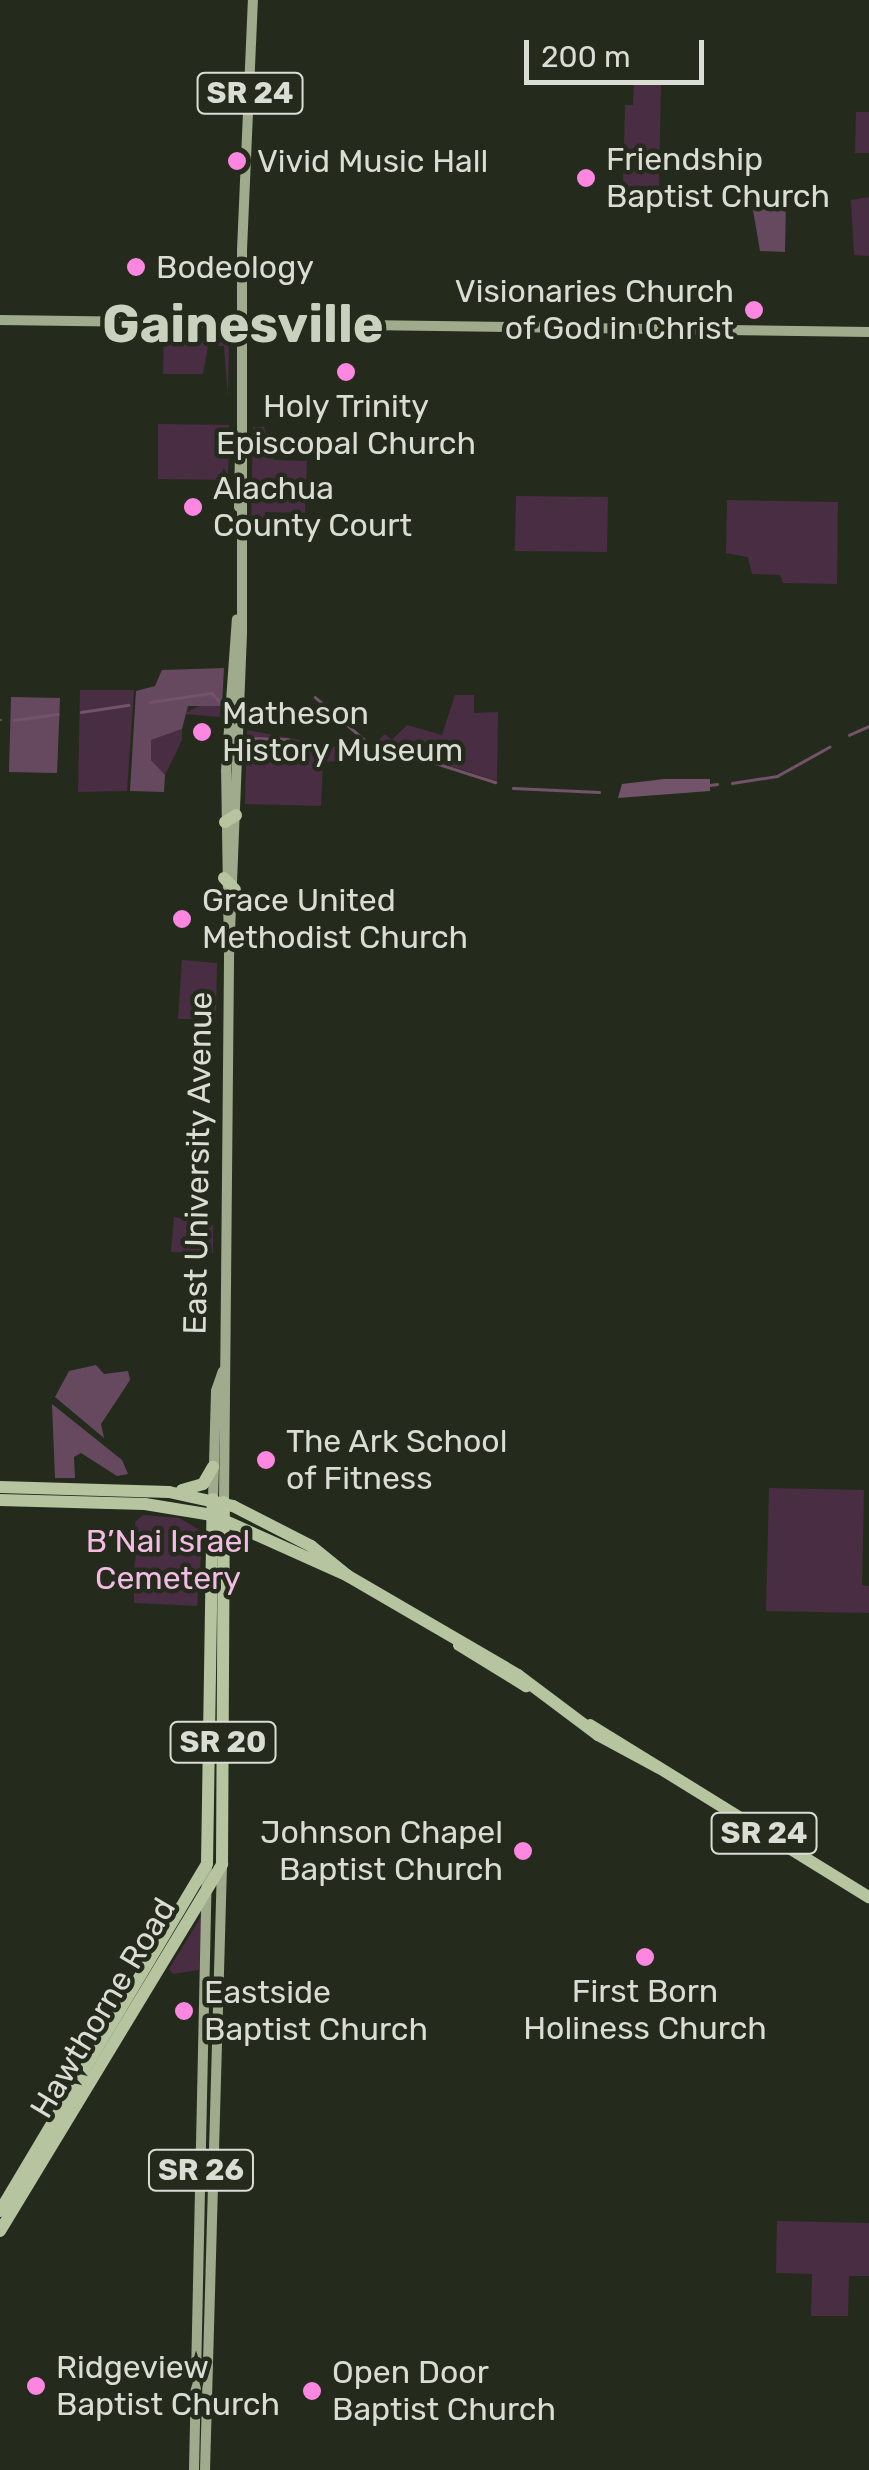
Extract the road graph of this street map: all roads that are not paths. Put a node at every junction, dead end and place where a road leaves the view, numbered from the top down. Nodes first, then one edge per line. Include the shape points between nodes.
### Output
1 (253, 0) edge
2 (0, 320) edge
3 (241, 322) junction
4 (869, 332) edge
5 (231, 819) junction
6 (224, 878) junction
7 (235, 890) junction
8 (229, 957) junction
9 (223, 1370) junction
10 (213, 1467) junction
11 (0, 1488) edge
12 (169, 1492) junction
13 (0, 1500) edge
14 (218, 1501) junction
15 (218, 1517) junction
16 (259, 1534) junction
17 (224, 1568) junction
18 (348, 1576) junction
19 (207, 1864) junction
20 (222, 1864) junction
21 (210, 1884) junction
22 (869, 1897) edge
23 (211, 1987) junction
24 (0, 2211) edge
25 (0, 2231) edge
26 (202, 2352) junction
27 (194, 2470) edge
28 (206, 2470) edge

1 - 3 main road, SR 24
2 - 3 main road
3 - 4 main road
3 - 5 main road, East University Avenue / SR 20
5 - 6 main road, East University Avenue / SR 20
5 - 7 main road, East University Avenue / SR 20
6 - 7 highway
6 - 8 main road, East University Avenue / SR 20
7 - 8 main road, East University Avenue / SR 20
8 - 9 main road, East University Avenue / SR 20
9 - 10 main road, East University Avenue / SR 20
9 - 14 main road, East University Avenue / SR 20
10 - 12 highway via 199,1486
10 - 14 main road, East University Avenue / SR 20
11 - 12 highway
12 - 14 highway
13 - 15 highway via 145,1504
14 - 15 highway, East University Avenue / SR 20
14 - 18 highway, SR 24 via 292,1535
15 - 16 highway, SR 24
15 - 17 highway, East University Avenue / SR 20
15 - 19 highway, East University Avenue / SR 20
16 - 17 highway via 237,1539
16 - 18 highway, SR 24
17 - 20 highway, East University Avenue / SR 20
18 - 22 highway, SR 24
19 - 21 main road, East University Avenue / SR 26
19 - 24 highway, Hawthorne Road / SR 20
20 - 21 highway, Hawthorne Road
20 - 23 main road, East University Avenue / SR 26
21 - 23 main road, East University Avenue / SR 26
21 - 25 highway, Hawthorne Road
23 - 26 main road, East University Avenue / SR 26
26 - 27 main road, East University Avenue / SR 26
26 - 28 main road, East University Avenue / SR 26

